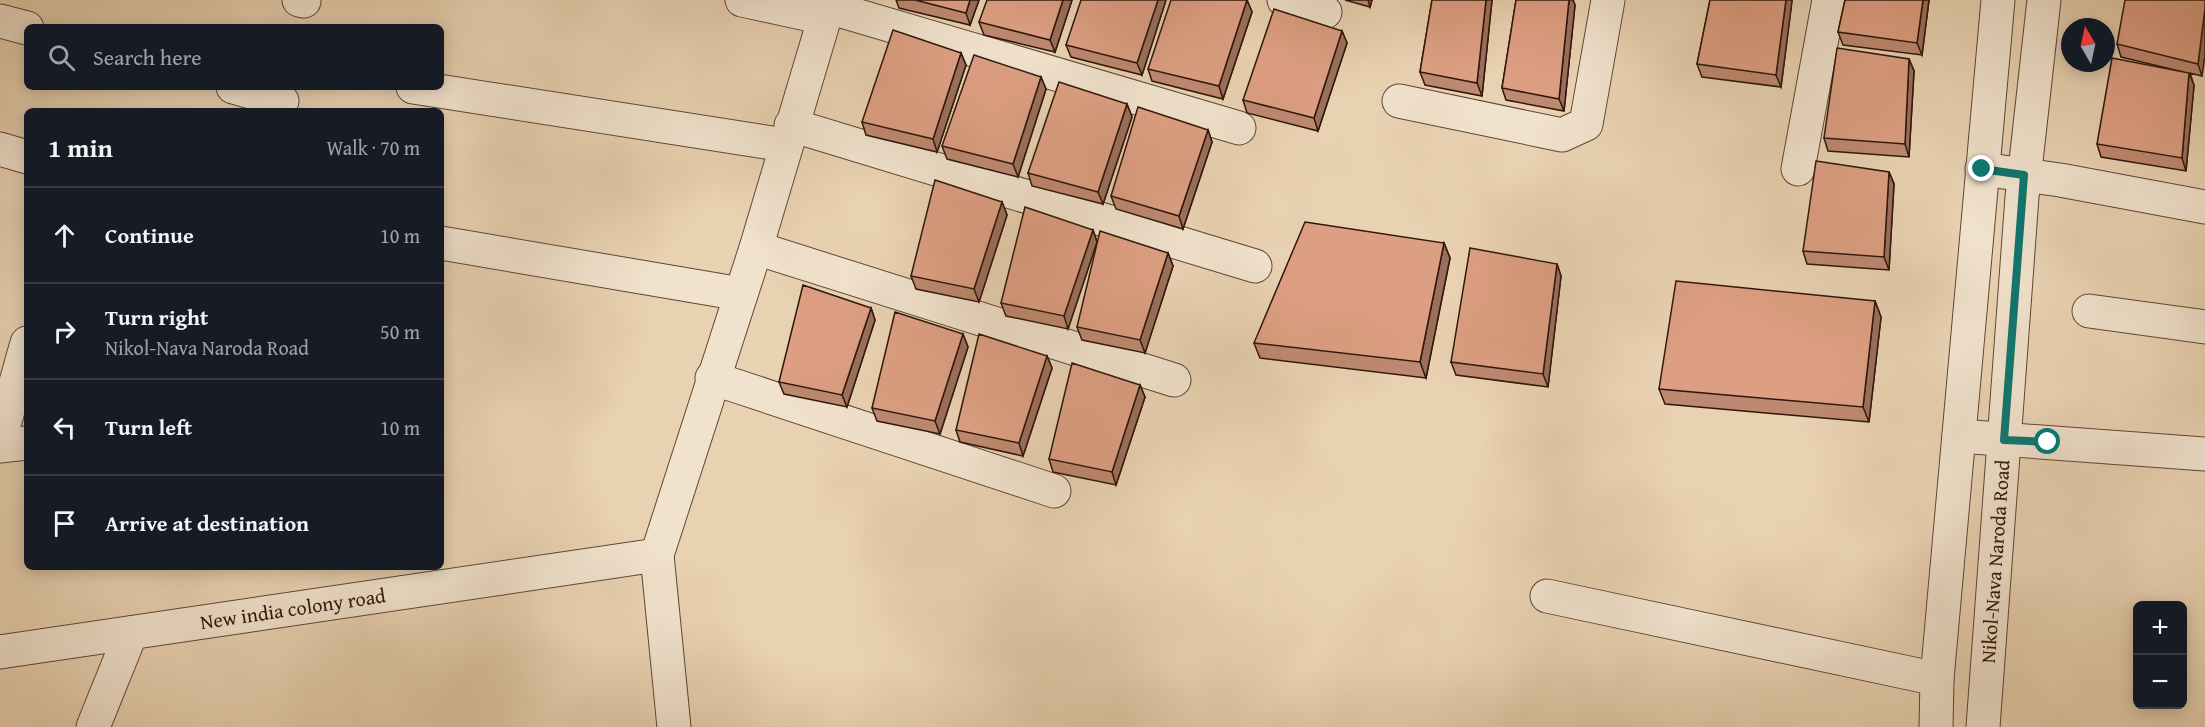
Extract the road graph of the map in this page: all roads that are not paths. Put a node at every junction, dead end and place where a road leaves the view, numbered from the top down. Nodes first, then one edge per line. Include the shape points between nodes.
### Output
1 (742, 0) edge
2 (1284, 0) edge
3 (1608, 0) edge
4 (1829, 0) edge
5 (1998, 0) edge
6 (2044, 0) edge
7 (827, 8) edge
8 (1325, 12) dead end
9 (0, 21) edge
10 (24, 27) edge
11 (244, 90) edge
12 (436, 90) edge
13 (282, 101) dead end
14 (1399, 101) dead end
15 (1239, 128) dead end
16 (788, 135) junction
17 (0, 149) edge
18 (24, 156) edge
19 (1798, 169) dead end
20 (1982, 169) junction
21 (2024, 175) junction
22 (2205, 207) edge
23 (444, 244) edge
24 (756, 248) junction
25 (1255, 266) dead end
26 (741, 294) junction
27 (2089, 311) dead end
28 (2205, 327) edge
29 (24, 354) edge
30 (712, 378) junction
31 (1174, 380) dead end
32 (1959, 436) junction
33 (0, 439) edge
34 (2004, 440) junction
35 (24, 443) edge
36 (0, 446) edge
37 (2205, 454) edge
38 (1054, 491) dead end
39 (657, 555) junction
40 (1547, 596) dead end
41 (131, 633) junction
42 (0, 652) edge
43 (1937, 679) junction
44 (93, 727) edge
45 (674, 727) edge
46 (1936, 727) edge
47 (1983, 727) edge

1 - 7 street
2 - 8 street
3 - 14 street via 1586,124 1562,135
4 - 19 street
5 - 20 street
6 - 21 street, Nikol-Nava Naroda Road
7 - 15 street
7 - 16 street
9 - 10 street
11 - 13 street
12 - 16 street
16 - 24 street
16 - 25 street
17 - 18 street
20 - 21 street
20 - 32 street
21 - 22 street
21 - 34 street, Nikol-Nava Naroda Road
23 - 26 street
24 - 26 street
24 - 31 street
26 - 30 street
27 - 28 street
29 - 33 street
30 - 38 street
30 - 39 street
32 - 34 street
32 - 43 street
34 - 37 street
34 - 47 street, Nikol-Nava Naroda Road
35 - 36 street
39 - 41 street, New india colony road
39 - 45 street
40 - 43 street
41 - 42 street, New india colony road
41 - 44 street
43 - 46 street

